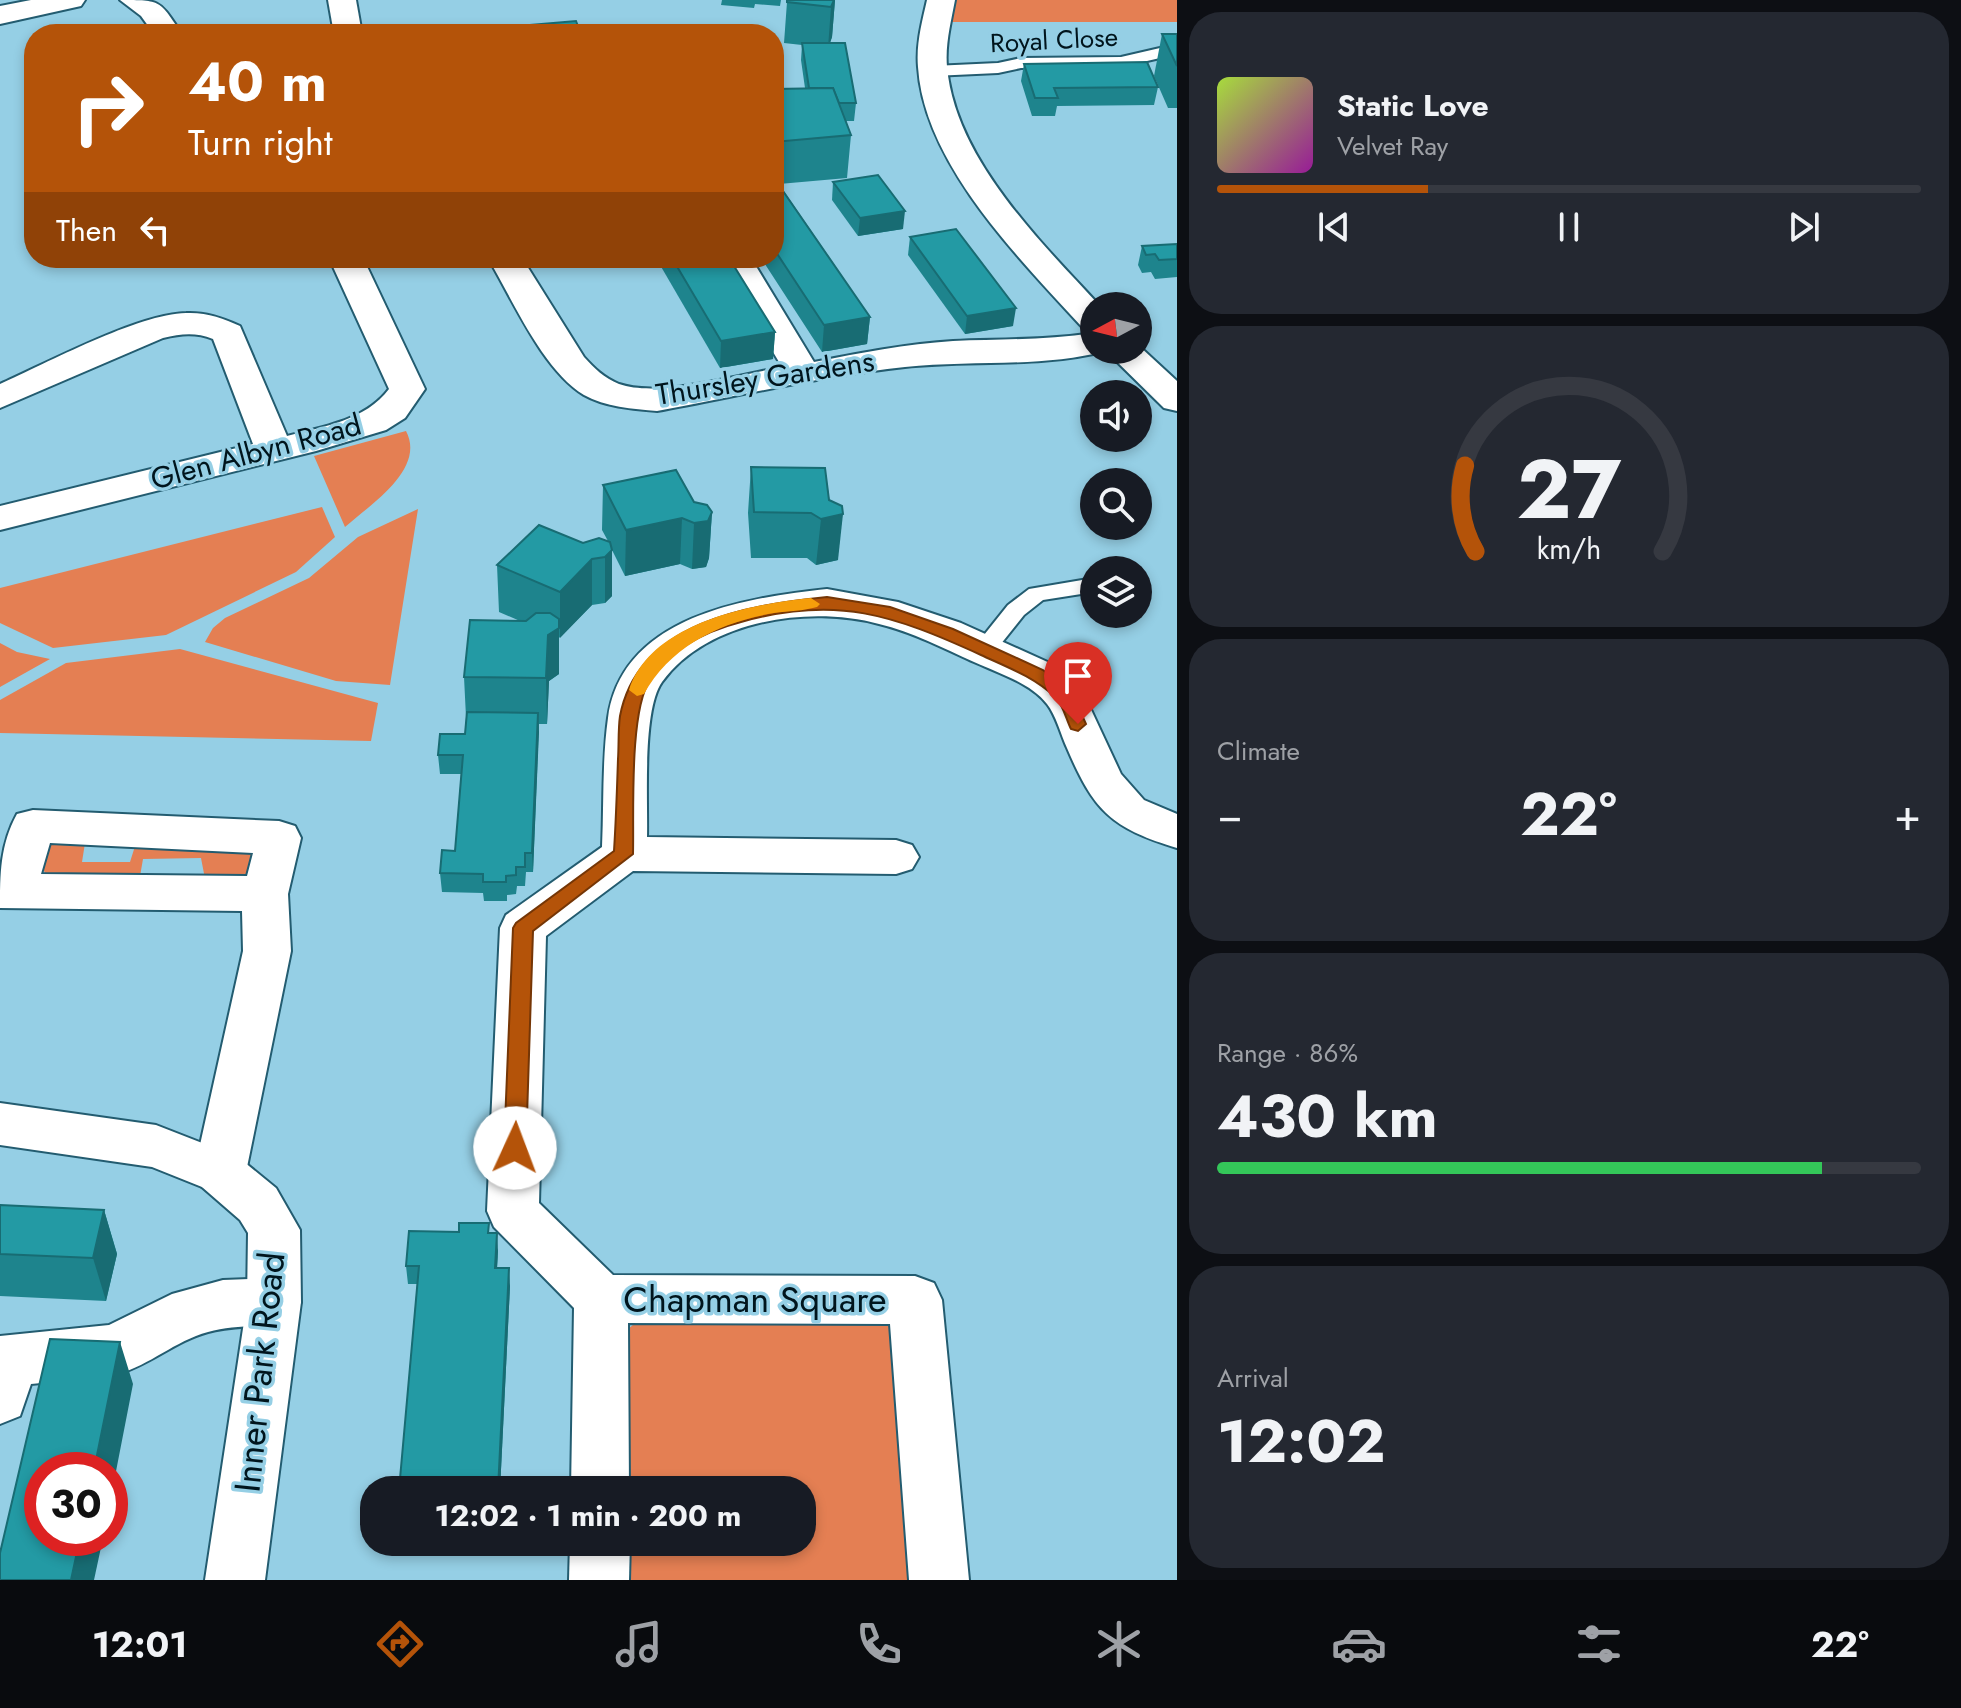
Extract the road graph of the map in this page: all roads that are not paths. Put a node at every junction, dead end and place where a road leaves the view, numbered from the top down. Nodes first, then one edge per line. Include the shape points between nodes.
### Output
1 (71, 0) edge
2 (134, 0) edge
3 (342, 0) edge
4 (941, 0) edge
5 (13, 8) edge
6 (161, 24) edge
7 (346, 24) edge
8 (1177, 53) edge
9 (933, 71) junction
10 (351, 268) edge
11 (511, 268) edge
12 (740, 268) edge
13 (1080, 305) edge
14 (1080, 346) edge
15 (1138, 364) edge
16 (803, 373) junction
17 (0, 397) edge
18 (1177, 400) edge
19 (274, 450) junction
20 (0, 518) edge
21 (1080, 587) edge
22 (984, 650) junction
23 (1177, 832) edge
24 (624, 854) junction
25 (896, 857) dead end
26 (7, 891) edge
27 (265, 894) junction
28 (0, 1124) edge
29 (220, 1172) junction
30 (601, 1299) junction
31 (274, 1302) junction
32 (3, 1374) edge
33 (600, 1476) edge
34 (600, 1556) edge
35 (235, 1580) edge
36 (599, 1580) edge
37 (939, 1580) edge

1 - 5 street
2 - 6 street
3 - 7 street
4 - 9 street
8 - 9 lane, Royal Close via 1121,62
9 - 13 street via 948,131 972,171
10 - 19 street, Glen Albyn Road via 407,389 392,410 373,422
11 - 16 street, Thursley Gardens via 573,370 596,387 657,400
12 - 16 street
14 - 16 street, Thursley Gardens via 927,353
15 - 18 street
17 - 19 street via 152,330 184,323 209,325 228,333
19 - 20 street, Glen Albyn Road
21 - 22 lane via 1037,594 1016,610
22 - 23 street via 1037,674 1065,696 1103,782 1128,811
22 - 24 street via 884,611 827,602 772,608 707,626 669,649 641,679 629,716
24 - 25 street
24 - 30 street via 523,928 513,1211
26 - 27 street
26 - 27 street via 33,826 279,838
27 - 29 street via 267,951
28 - 29 street, Inner Park Road via 156,1146
29 - 31 street, Inner Park Road via 258,1204 274,1230
30 - 33 street, Chapman Square
30 - 37 street, Chapman Square via 915,1300
31 - 32 street via 223,1304 172,1318 117,1349
31 - 35 street, Inner Park Road
34 - 36 street

